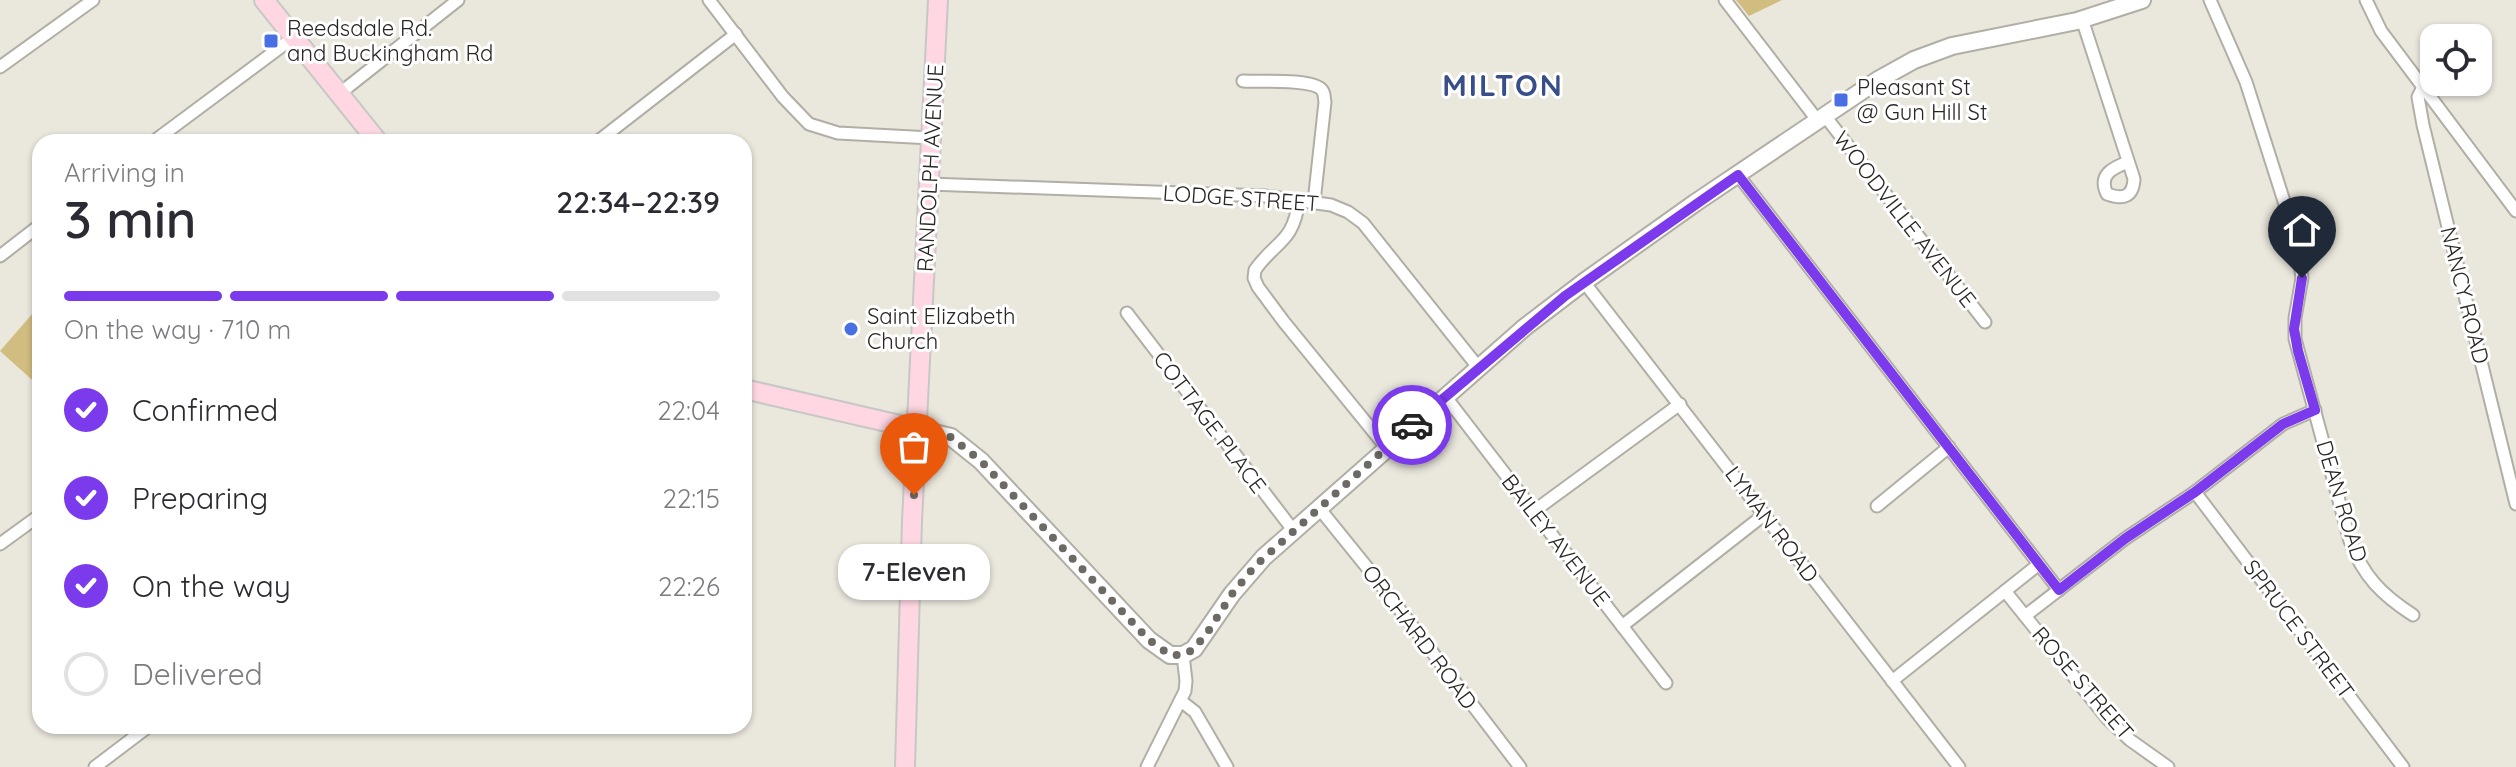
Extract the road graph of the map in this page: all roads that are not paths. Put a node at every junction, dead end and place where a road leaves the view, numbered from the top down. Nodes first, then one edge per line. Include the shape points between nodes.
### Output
1 (93, 0) edge
2 (264, 0) edge
3 (458, 0) edge
4 (709, 0) edge
5 (938, 0) edge
6 (1725, 0) edge
7 (2142, 0) edge
8 (2210, 0) edge
9 (2366, 0) edge
10 (2082, 19) junction
11 (736, 34) junction
12 (294, 37) junction
13 (0, 67) edge
14 (1243, 81) dead end
15 (2420, 83) edge
16 (2420, 93) edge
17 (339, 94) junction
18 (2430, 96) edge
19 (1822, 119) junction
20 (613, 130) junction
21 (164, 134) edge
22 (372, 134) edge
23 (608, 134) edge
24 (616, 134) edge
25 (931, 138) junction
26 (2128, 162) dead end
27 (1738, 175) junction
28 (929, 184) junction
29 (1299, 200) junction
30 (1314, 202) junction
31 (2516, 211) edge
32 (32, 231) edge
33 (0, 256) edge
34 (1584, 282) junction
35 (1127, 313) dead end
36 (1985, 322) dead end
37 (1478, 367) junction
38 (752, 391) edge
39 (1445, 396) junction
40 (1680, 404) junction
41 (2315, 410) junction
42 (917, 429) junction
43 (1386, 447) junction
44 (1949, 447) junction
45 (2195, 492) junction
46 (2516, 504) edge
47 (1877, 506) dead end
48 (1319, 508) junction
49 (1534, 511) junction
50 (1765, 514) junction
51 (32, 521) edge
52 (1293, 530) junction
53 (0, 544) edge
54 (2039, 564) junction
55 (2059, 590) junction
56 (2005, 591) junction
57 (2413, 615) dead end
58 (2025, 616) junction
59 (1622, 626) junction
60 (1183, 655) junction
61 (1892, 681) junction
62 (1666, 683) dead end
63 (1181, 701) junction
64 (138, 734) edge
65 (95, 767) edge
66 (905, 767) edge
67 (1147, 767) edge
68 (1227, 767) edge
69 (1520, 767) edge
70 (1959, 767) edge
71 (2168, 767) edge
72 (2403, 767) edge

1 - 13 street
2 - 12 main road
3 - 17 street
4 - 11 street
5 - 25 main road, RANDOLPH AVENUE
6 - 19 street, WOODVILLE AVENUE
7 - 10 street
8 - 41 street, DEAN ROAD via 2246,82 2297,242 2302,278 2295,339
9 - 15 street via 2381,31
10 - 19 street via 1925,55
10 - 26 street
11 - 20 street
11 - 25 street via 809,124 838,133
12 - 17 main road
12 - 21 street
14 - 30 street via 1307,84 1323,93
16 - 46 street, NANCY ROAD via 2420,114
17 - 22 main road
18 - 31 street
19 - 27 street
19 - 36 street, WOODVILLE AVENUE
20 - 23 street
20 - 24 street
25 - 28 main road, RANDOLPH AVENUE
27 - 34 street
27 - 44 street
28 - 29 street, LODGE STREET
28 - 42 main road, RANDOLPH AVENUE
29 - 30 street, LODGE STREET
29 - 43 street via 1289,233 1255,270 1256,283
30 - 37 street, LODGE STREET via 1340,208 1363,223
32 - 33 street
34 - 37 street
34 - 40 street, LYMAN ROAD
35 - 52 street, COTTAGE PLACE
37 - 39 street
38 - 42 main road
39 - 43 street
39 - 49 street, BAILEY AVENUE
40 - 49 street
40 - 50 street, LYMAN ROAD
41 - 45 street via 2283,424
41 - 57 street, DEAN ROAD via 2360,566 2384,595
42 - 60 street via 948,435 962,444 1149,640 1165,653
42 - 66 main road, RANDOLPH AVENUE
43 - 48 street
44 - 47 street
44 - 54 street
45 - 55 street
45 - 72 street, SPRUCE STREET
48 - 52 street
48 - 69 street, ORCHARD ROAD
49 - 59 street, BAILEY AVENUE
50 - 59 street
50 - 61 street, LYMAN ROAD
51 - 53 street
52 - 60 street via 1249,572 1198,646
54 - 55 street
54 - 56 street
55 - 58 street
56 - 58 street, ROSE STREET
56 - 61 street
58 - 71 street, ROSE STREET via 2107,718
59 - 62 street, BAILEY AVENUE
60 - 63 street via 1186,681
61 - 70 street, LYMAN ROAD
63 - 67 street
63 - 68 street via 1195,712
64 - 65 street

